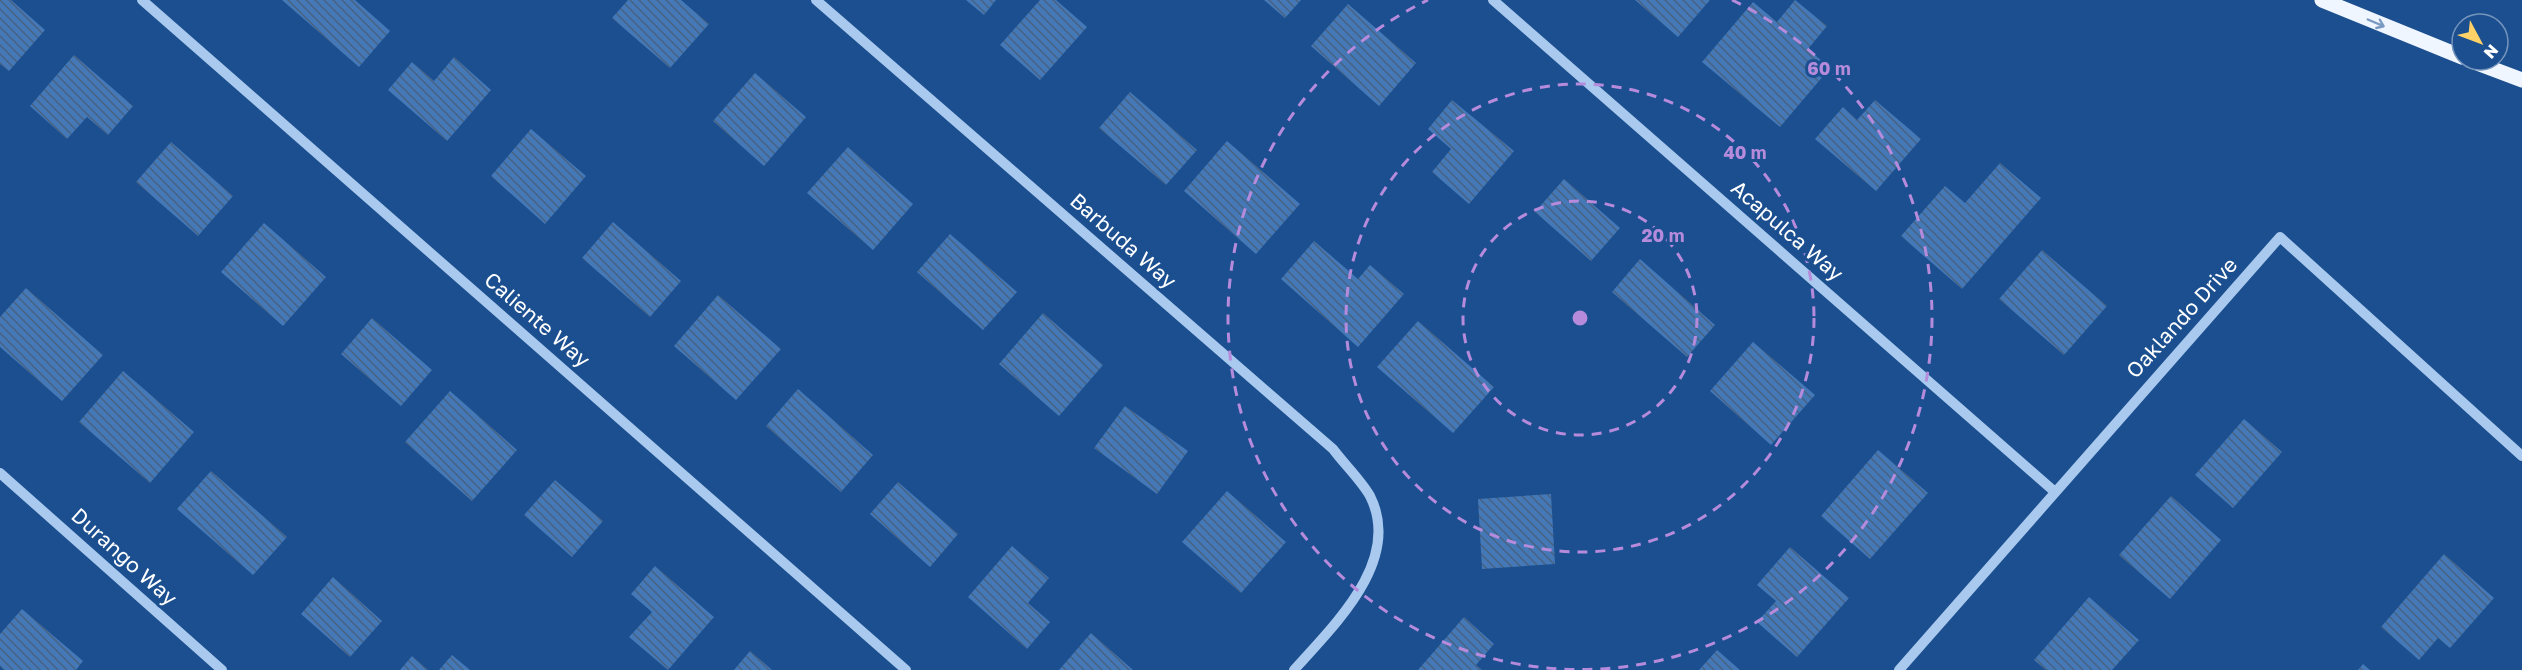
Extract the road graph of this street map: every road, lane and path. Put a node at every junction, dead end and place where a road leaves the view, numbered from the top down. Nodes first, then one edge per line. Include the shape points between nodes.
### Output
1 (142, 0) edge
2 (816, 0) edge
3 (1493, 0) edge
4 (2322, 0) edge
5 (2450, 52) edge
6 (2501, 72) edge
7 (2522, 80) edge
8 (2522, 456) edge
9 (0, 473) edge
10 (2055, 492) junction
11 (222, 670) edge
12 (906, 670) edge
13 (1294, 670) edge
14 (1899, 670) edge

1 - 12 street, Caliente Way
2 - 13 street, Barbuda Way via 1333,449 1370,496 1380,531 1371,570 1349,608
3 - 10 street, Acapulca Way
4 -> 5 main road
6 - 7 main road
8 - 10 street, Oaklando Drive via 2280,237
9 - 11 street, Durango Way
10 - 14 street, Oaklando Drive

